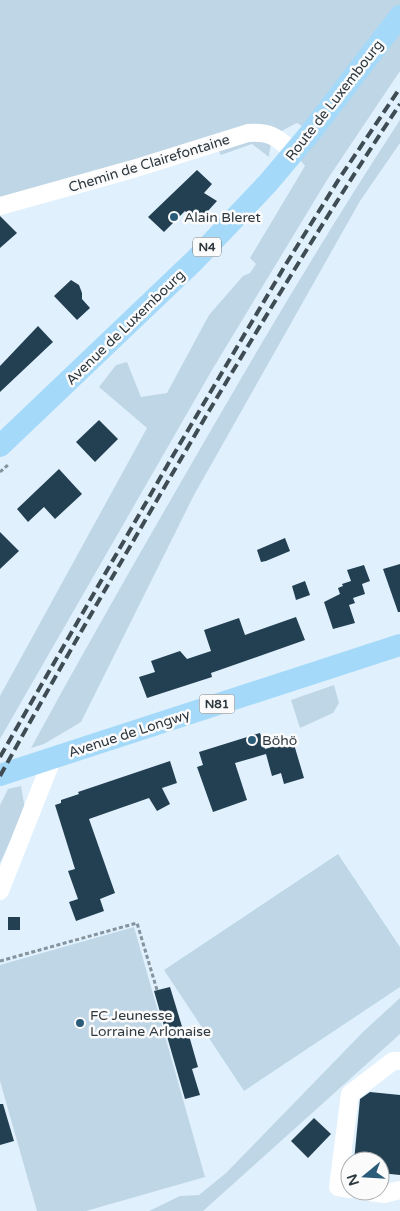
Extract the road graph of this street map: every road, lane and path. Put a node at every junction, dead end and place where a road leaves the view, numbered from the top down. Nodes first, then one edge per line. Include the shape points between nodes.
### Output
1 (400, 16) edge
2 (294, 152) junction
3 (268, 183) joint
4 (0, 206) edge
5 (0, 446) edge
6 (400, 644) edge
7 (43, 761) junction
8 (0, 775) edge
9 (0, 891) edge
10 (0, 961) edge
11 (157, 990) dead end
12 (400, 1061) edge
13 (343, 1151) edge
14 (340, 1172) edge
15 (340, 1187) edge

1 - 2 main road, Route de Luxembourg / N4
2 - 3 main road, Route de Luxembourg / N4
2 - 4 street, Chemin de Clairefontaine via 276,136 261,132 248,134
3 - 5 main road, Avenue de Luxembourg / N4 via 194,261
6 - 7 main road, Avenue de Longwy / N81
7 - 8 main road, Avenue de Longwy / N81
7 - 9 street
10 - 11 path via 137,923
12 - 13 street via 393,1061 350,1094
14 - 15 street

